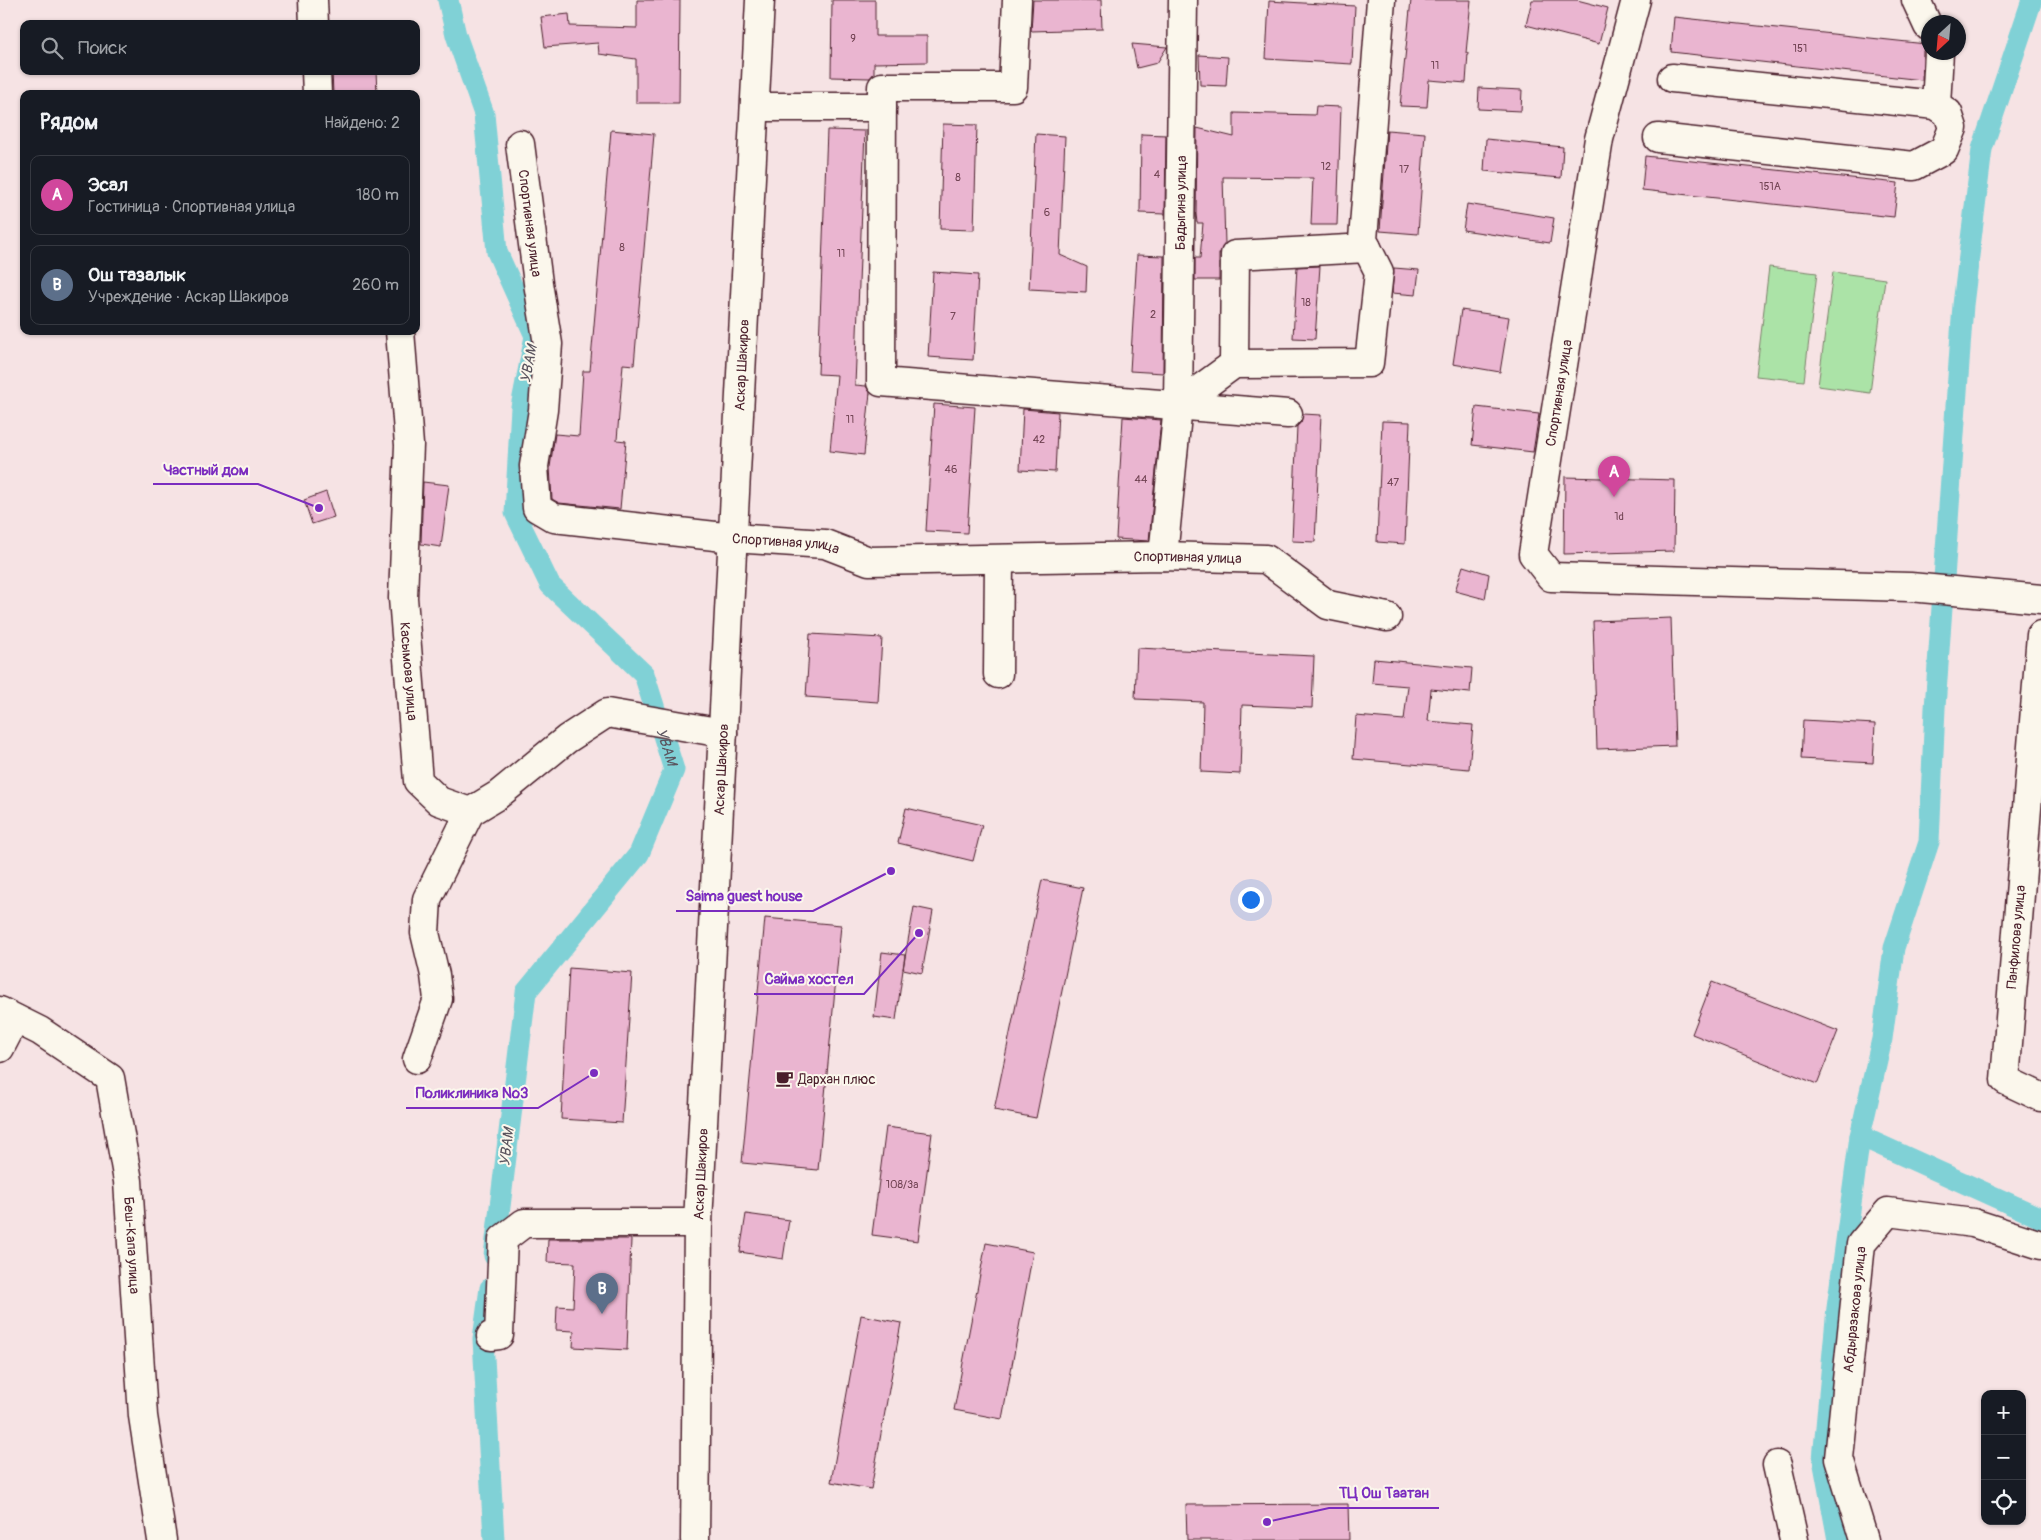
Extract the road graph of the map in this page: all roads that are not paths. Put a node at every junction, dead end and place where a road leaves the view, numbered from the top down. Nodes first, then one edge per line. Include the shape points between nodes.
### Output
1 (313, 0) edge
2 (760, 0) edge
3 (1017, 0) edge
4 (1183, 0) edge
5 (1382, 0) edge
6 (1636, 0) edge
7 (1916, 0) edge
8 (1923, 15) edge
9 (314, 20) edge
10 (1939, 60) edge
11 (316, 75) edge
12 (1672, 78) dead end
13 (317, 90) edge
14 (1936, 105) junction
15 (755, 107) junction
16 (882, 107) junction
17 (1658, 138) dead end
18 (520, 144) dead end
19 (1367, 248) junction
20 (400, 335) edge
21 (1234, 364) junction
22 (1178, 405) junction
23 (1288, 414) dead end
24 (733, 538) junction
25 (1163, 556) junction
26 (999, 560) junction
27 (2041, 600) edge
28 (1387, 617) dead end
29 (2041, 635) edge
30 (998, 674) dead end
31 (723, 733) junction
32 (470, 812) junction
33 (8, 1015) edge
34 (0, 1048) edge
35 (417, 1059) dead end
36 (2041, 1096) edge
37 (698, 1223) junction
38 (2041, 1245) edge
39 (491, 1336) dead end
40 (1777, 1465) dead end
41 (162, 1540) edge
42 (695, 1540) edge
43 (1794, 1540) edge
44 (1864, 1540) edge

1 - 9 street
2 - 15 street, Аскар Шакиров
3 - 16 street via 1013,87 882,87
4 - 22 street, Бадыгина улица
5 - 19 street via 1363,240
6 - 27 street, Спортивная улица via 1599,139 1533,554 1551,578 1910,587
7 - 8 street
10 - 14 street
11 - 13 street
12 - 14 street
14 - 17 street via 1948,113 1954,128 1944,150 1914,166
15 - 16 street
15 - 24 street, Аскар Шакиров
16 - 22 street via 881,382
18 - 24 street, Спортивная улица via 548,344 543,410 534,466 537,508 554,518
19 - 21 street via 1235,255
19 - 21 street via 1379,272 1369,363
20 - 32 street, Касымова улица via 409,445 403,598 418,780 439,801
21 - 22 street
22 - 23 street
22 - 25 street, Бадыгина улица
24 - 26 street, Спортивная улица via 825,544 869,561
24 - 31 street, Аскар Шакиров
25 - 26 street, Спортивная улица
25 - 28 street, Спортивная улица via 1266,559 1328,605
26 - 30 street
29 - 36 street, Панфилова улица via 2005,1080
31 - 32 street via 607,713 567,739 498,795
31 - 37 street, Аскар Шакиров
32 - 35 street via 427,899 425,933 438,999
33 - 34 street
33 - 41 street, Беш-Капа улица via 40,1031 110,1078 128,1181 142,1416
37 - 39 street via 524,1223 503,1239 499,1335
37 - 42 street, Аскар Шакиров
38 - 44 street, Абдыразакова улица via 1973,1223 1888,1212 1860,1244 1839,1458
40 - 43 street

